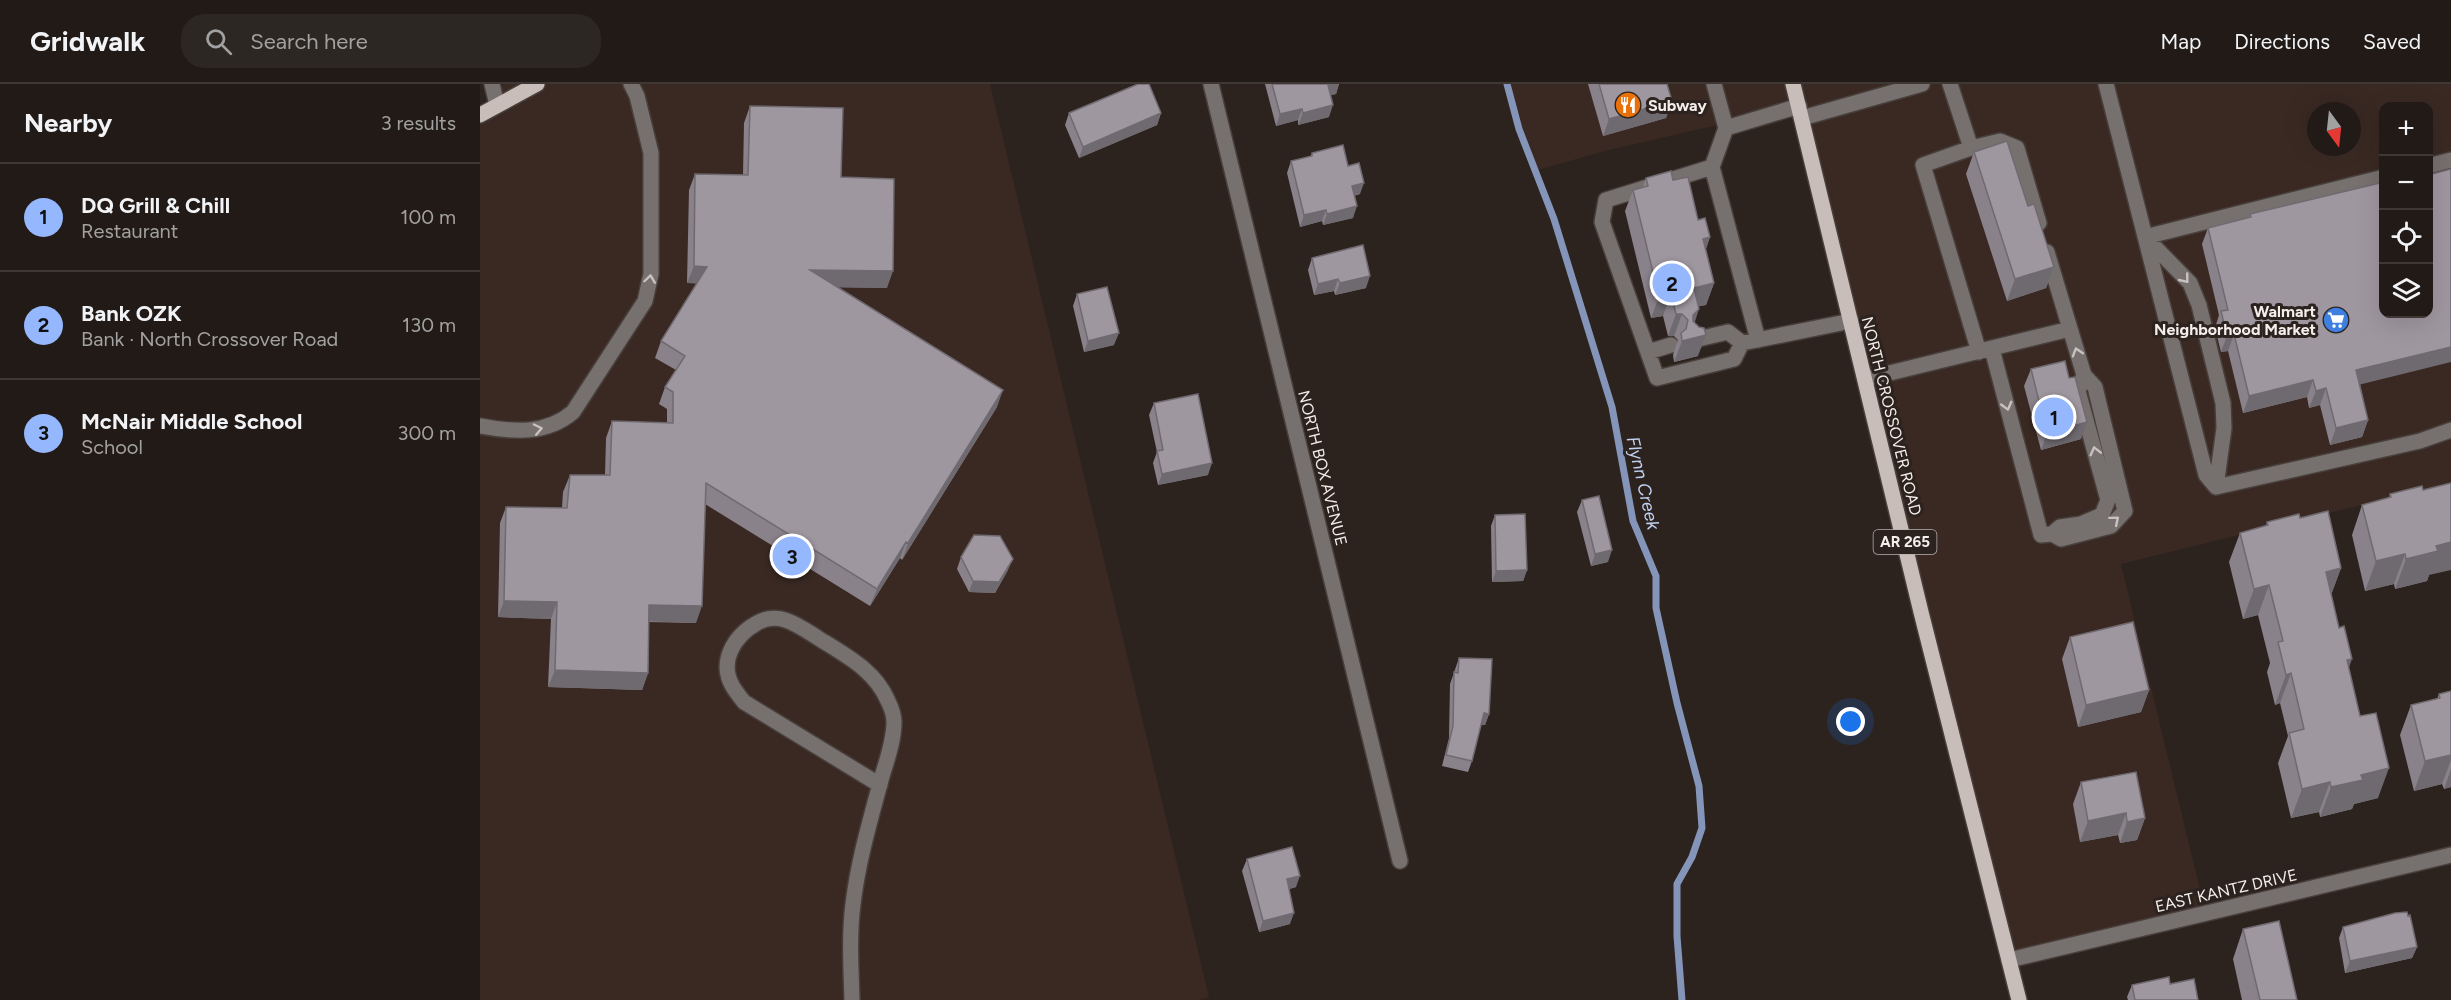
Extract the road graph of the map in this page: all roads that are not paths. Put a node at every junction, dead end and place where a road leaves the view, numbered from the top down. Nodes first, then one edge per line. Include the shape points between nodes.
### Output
1 (492, 84) edge
2 (537, 84) edge
3 (631, 84) edge
4 (1212, 84) edge
5 (1714, 84) edge
6 (1793, 84) edge
7 (1922, 84) edge
8 (1950, 84) edge
9 (2106, 84) edge
10 (497, 105) junction
11 (1800, 112) junction
12 (480, 115) edge
13 (1726, 128) junction
14 (1971, 148) junction
15 (2451, 160) edge
16 (2433, 165) edge
17 (1712, 167) junction
18 (2379, 178) edge
19 (2145, 237) junction
20 (1851, 321) junction
21 (2070, 329) junction
22 (1694, 340) edge
23 (1758, 340) junction
24 (1742, 343) junction
25 (1671, 345) dead end
26 (1986, 351) junction
27 (1648, 352) junction
28 (1865, 379) junction
29 (480, 426) edge
30 (2451, 430) edge
31 (2216, 487) junction
32 (880, 785) junction
33 (2451, 855) edge
34 (1400, 861) dead end
35 (2010, 960) junction
36 (852, 1000) edge
37 (2019, 1000) edge

1 - 10 street
2 - 10 main road
29 -> 3 street via 522,431 562,422 573,412 645,301 651,274 651,153
4 - 34 street, NORTH BOX AVENUE
5 - 13 street
6 - 11 main road, NORTH CROSSOVER ROAD / AR 265
7 - 11 street
8 - 14 street
9 - 19 street
10 - 12 main road
11 - 13 street
11 - 20 main road, NORTH CROSSOVER ROAD / AR 265
13 - 17 street
14 - 21 street via 2000,141 2017,148
14 - 26 street via 1923,165
15 - 16 street
17 - 23 street
17 - 27 street via 1606,200 1602,222
18 - 19 street
19 - 31 street via 2206,475
19 -> 31 street via 2190,283 2199,304 2223,403 2224,428
20 - 23 street
20 - 28 main road, NORTH CROSSOVER ROAD / AR 265
21 - 26 street
26 -> 21 street via 2041,535 2052,534 2061,539 2111,526 2125,511 2095,387 2084,375
22 - 24 street via 1728,332
23 - 24 street
24 - 27 street via 1734,358 1657,378
25 - 27 street
26 - 28 street
28 - 35 main road, NORTH CROSSOVER ROAD / AR 265
30 - 31 street via 2420,441
32 - 32 street via 894,721 882,688 871,673 792,621 777,617 744,631 731,647 726,668 732,686 744,702
32 - 36 street via 863,846 853,904
33 - 35 street, EAST KANTZ DRIVE
35 - 37 main road, NORTH CROSSOVER ROAD / AR 265

